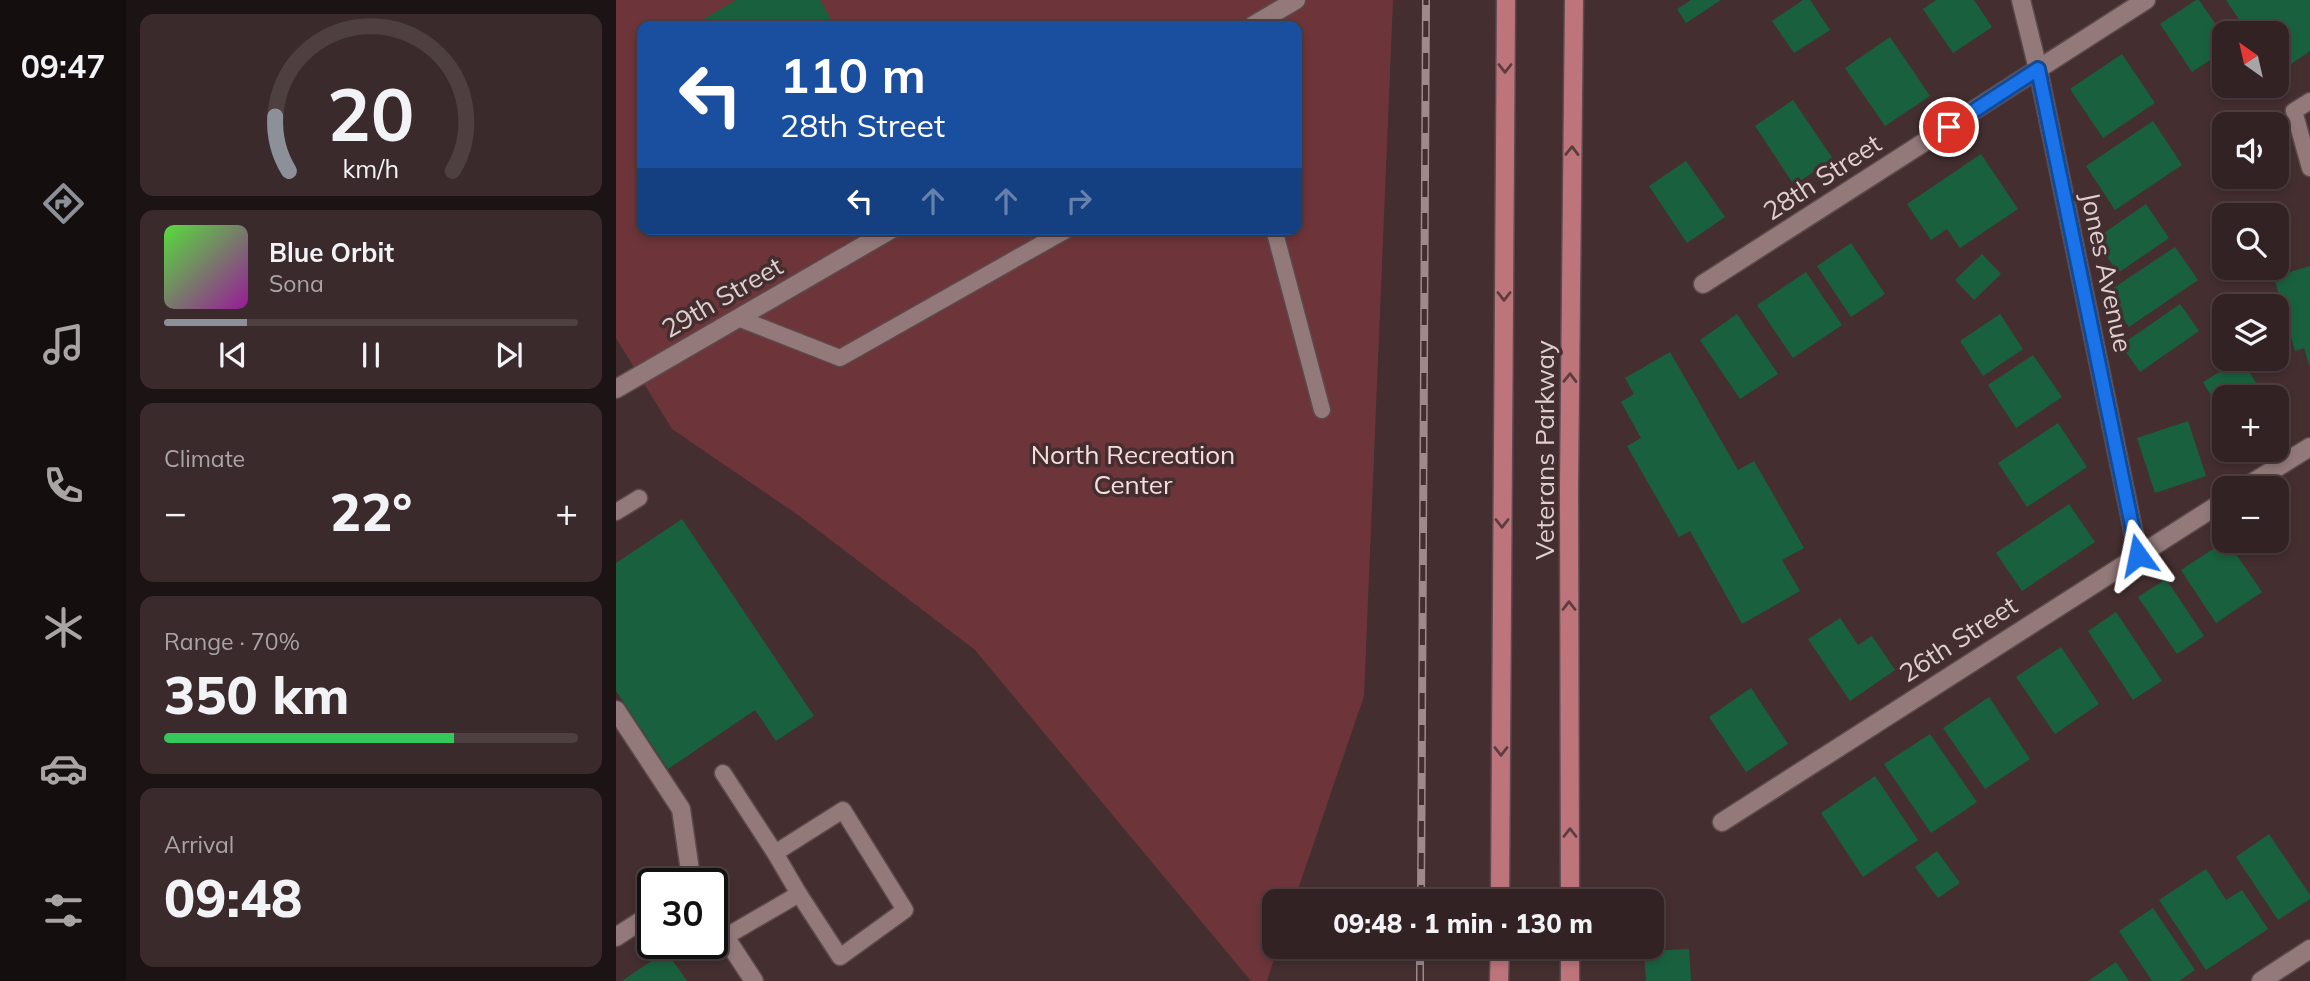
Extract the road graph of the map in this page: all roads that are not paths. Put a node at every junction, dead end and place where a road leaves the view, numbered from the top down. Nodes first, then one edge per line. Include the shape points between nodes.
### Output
1 (1296, 0) edge
2 (1506, 0) edge
3 (1574, 0) edge
4 (2021, 0) edge
5 (2146, 0) edge
6 (1260, 21) edge
7 (2038, 69) junction
8 (2310, 101) edge
9 (2310, 168) edge
10 (882, 235) edge
11 (1057, 235) edge
12 (1276, 235) edge
13 (1703, 284) dead end
14 (738, 318) junction
15 (618, 382) edge
16 (1322, 410) dead end
17 (2310, 447) edge
18 (2263, 476) edge
19 (639, 499) dead end
20 (2212, 509) edge
21 (616, 512) edge
22 (2138, 555) junction
23 (616, 710) edge
24 (723, 773) dead end
25 (1722, 822) dead end
26 (775, 853) junction
27 (690, 868) edge
28 (1500, 889) edge
29 (1570, 889) edge
30 (799, 894) junction
31 (637, 923) edge
32 (728, 935) edge
33 (616, 937) edge
34 (728, 942) edge
35 (2310, 949) edge
36 (1500, 959) edge
37 (1570, 959) edge
38 (754, 981) edge
39 (1499, 981) edge
40 (1570, 981) edge
41 (2261, 981) edge

1 - 6 street
2 -> 28 main road, Veterans Parkway
29 -> 3 main road, Veterans Parkway
4 - 7 street, Jones Avenue
5 - 7 street, 28th Street
7 - 13 street, 28th Street
7 - 22 street, Jones Avenue
8 - 9 lane via 2294,111
10 - 14 street, 29th Street
11 - 14 lane via 840,358
12 - 16 lane
14 - 15 street, 29th Street
17 - 18 street
19 - 21 lane
20 - 22 street, 26th Street
22 - 25 street, 26th Street
23 - 27 street via 681,809
24 - 26 lane
26 - 30 lane
26 - 30 lane via 842,810 905,910 840,957
30 - 32 lane
31 - 33 street
34 - 38 street
35 - 41 street
36 - 39 main road
37 - 40 main road

